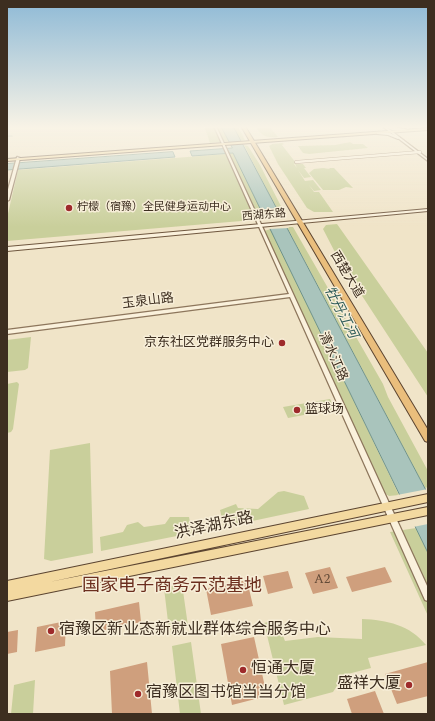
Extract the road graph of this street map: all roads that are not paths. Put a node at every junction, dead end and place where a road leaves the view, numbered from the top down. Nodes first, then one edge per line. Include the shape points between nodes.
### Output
1 (7, 160) edge
2 (16, 160) junction
3 (21, 160) edge
4 (231, 160) edge
5 (263, 160) edge
6 (325, 160) edge
7 (296, 162) dead end
8 (13, 170) junction
9 (7, 186) edge
10 (7, 200) edge
11 (428, 209) edge
12 (302, 221) junction
13 (262, 225) junction
14 (7, 248) edge
15 (291, 293) junction
16 (7, 328) edge
17 (7, 332) edge
18 (428, 427) edge
19 (428, 438) edge
20 (428, 498) edge
21 (386, 506) junction
22 (428, 510) edge
23 (391, 517) junction
24 (7, 586) edge
25 (7, 596) edge
26 (428, 597) edge

1 - 2 main road
2 - 3 main road
2 - 8 street
4 - 13 street, 清水江路
5 - 12 highway, 西楚大道
6 - 7 street
8 - 9 street
8 - 10 street
11 - 12 main road, 西湖东路
12 - 13 main road, 西湖东路
12 - 18 highway, 西楚大道
12 - 19 highway, 西楚大道
13 - 14 main road, 西湖东路
13 - 15 street, 清水江路
15 - 16 street, 玉泉山路
15 - 17 street, 玉泉山路
15 - 21 street, 清水江路
20 - 21 main road, 洪泽湖东路
21 - 23 street, 清水江路
21 - 24 main road, 洪泽湖东路
22 - 23 main road, 洪泽湖东路
23 - 25 main road, 洪泽湖东路
23 - 26 street, 清水江路

